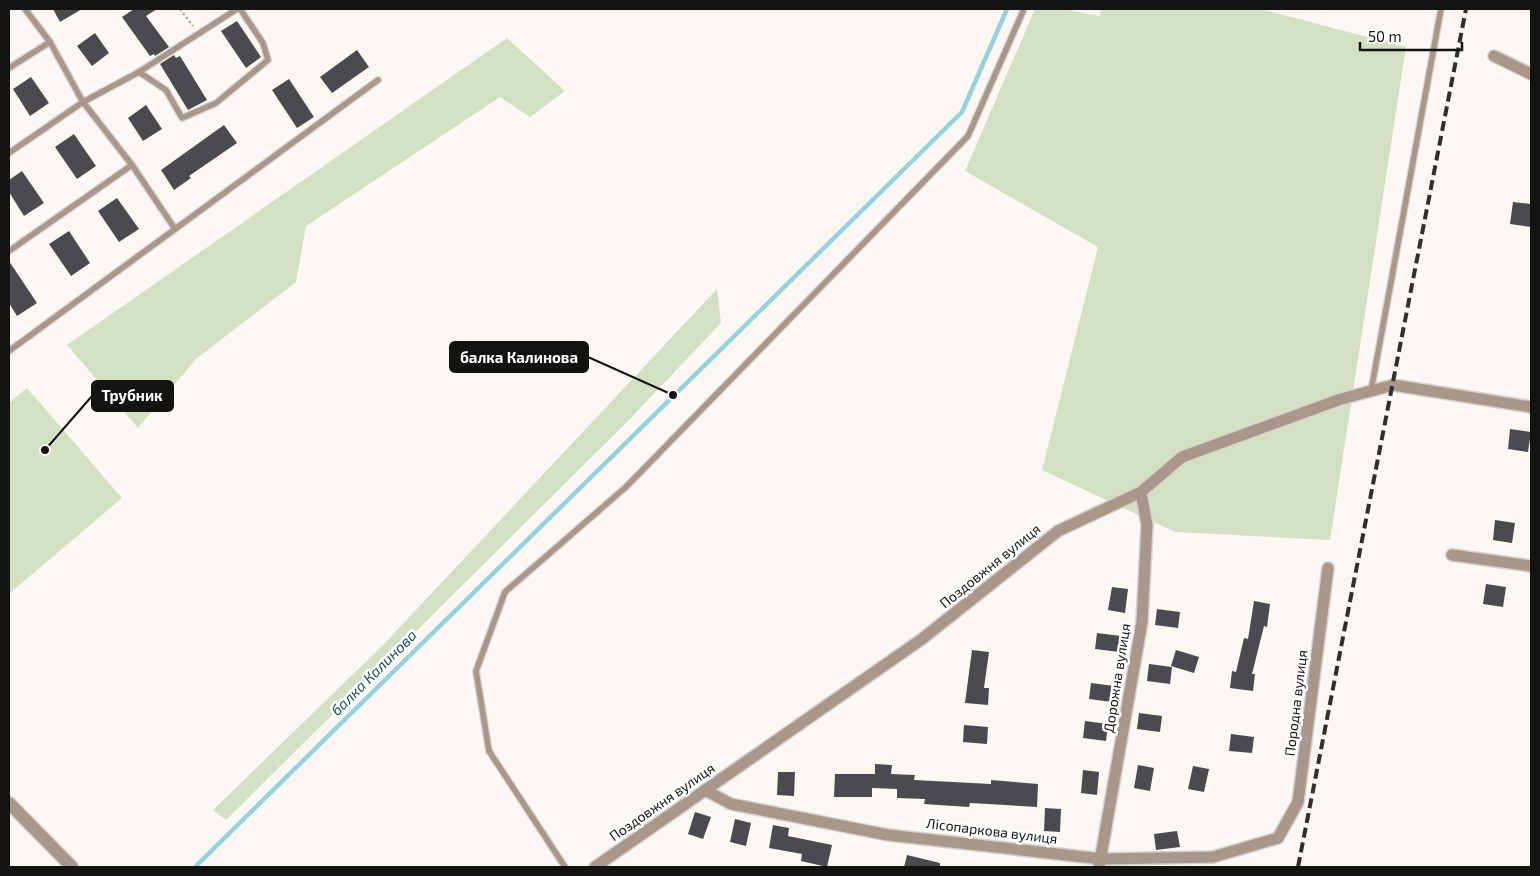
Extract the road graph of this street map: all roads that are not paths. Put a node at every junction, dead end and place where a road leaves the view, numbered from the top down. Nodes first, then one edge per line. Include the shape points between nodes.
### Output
1 (25, 9) edge
2 (236, 9) edge
3 (240, 9) edge
4 (1024, 9) edge
5 (1441, 9) edge
6 (50, 42) junction
7 (1494, 56) dead end
8 (9, 68) edge
9 (139, 72) junction
10 (1531, 74) edge
11 (378, 80) dead end
12 (84, 102) junction
13 (9, 153) edge
14 (132, 165) junction
15 (175, 229) junction
16 (9, 252) edge
17 (9, 351) edge
18 (1371, 391) junction
19 (1531, 407) edge
20 (1141, 492) junction
21 (1452, 555) dead end
22 (1531, 566) edge
23 (1328, 568) dead end
24 (705, 790) junction
25 (9, 803) edge
26 (1278, 838) joint
27 (1211, 862) edge
28 (1100, 863) edge
29 (72, 867) edge
30 (565, 867) edge
31 (595, 867) edge

1 - 6 lane
2 - 9 lane
3 - 9 lane via 263,42 268,60 216,103 182,118 166,90
4 - 30 lane via 968,136 626,487 505,592 476,672 489,750
5 - 18 lane
6 - 8 lane
6 - 12 lane
7 - 10 street
9 - 12 lane
11 - 15 lane
12 - 13 lane
12 - 14 lane
14 - 15 lane
14 - 16 lane
15 - 17 lane
18 - 19 street, Поздовжня вулиця via 1393,386
18 - 20 street, Поздовжня вулиця via 1182,457
20 - 24 street, Поздовжня вулиця via 1058,531 922,639
20 - 28 street, Дорожна вулиця via 1147,525 1142,622
21 - 22 street
23 - 26 street, Породна вулиця via 1298,802
24 - 28 street, Лісопаркова вулиця via 731,804 888,835
24 - 31 street, Поздовжня вулиця
25 - 29 street
26 - 27 street, Лісопаркова вулиця
27 - 28 street, Лісопаркова вулиця

